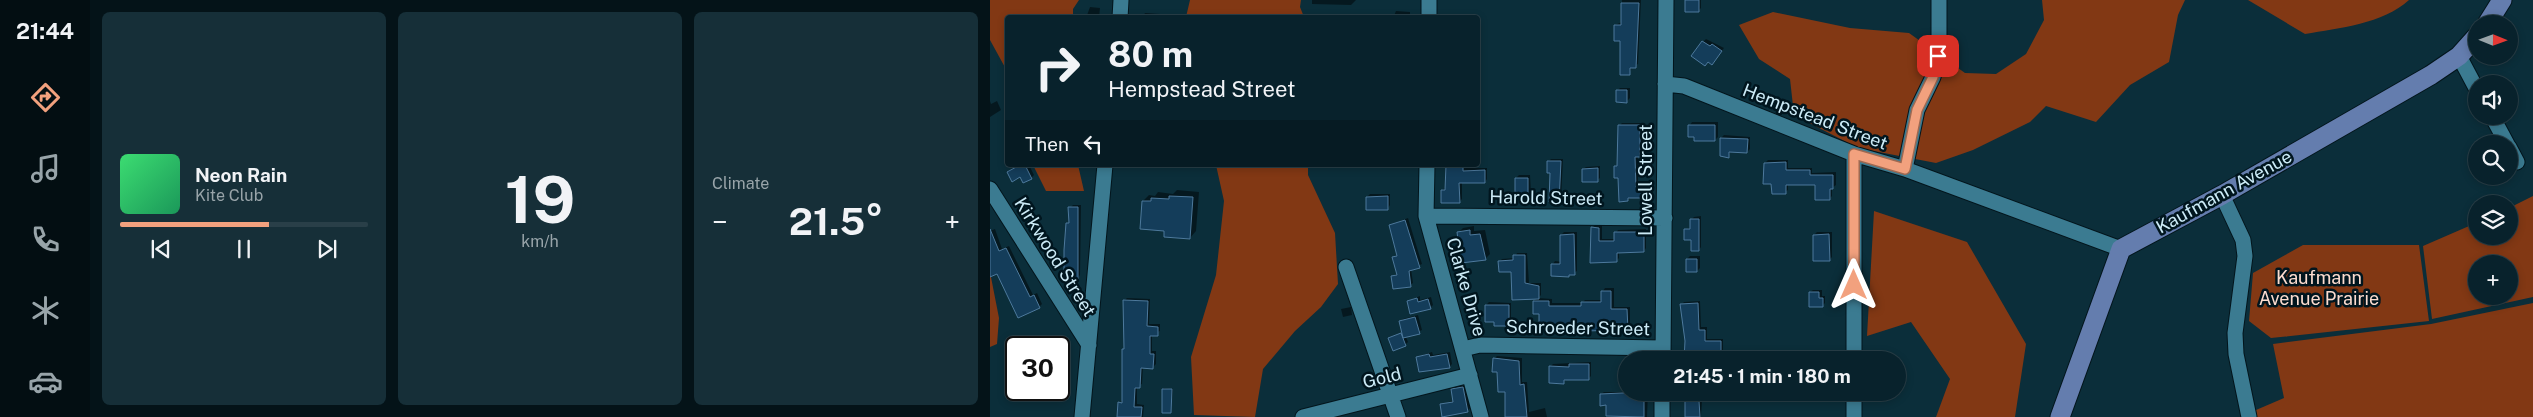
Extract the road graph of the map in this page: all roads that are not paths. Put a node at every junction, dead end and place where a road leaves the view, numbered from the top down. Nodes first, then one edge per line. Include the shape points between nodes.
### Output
1 (1121, 0) edge
2 (1429, 0) edge
3 (1666, 0) edge
4 (1939, 0) edge
5 (2502, 0) edge
6 (1120, 15) edge
7 (1429, 15) edge
8 (2493, 15) edge
9 (2468, 46) edge
10 (2459, 56) junction
11 (2469, 75) edge
12 (1665, 84) junction
13 (1854, 154) junction
14 (1106, 167) edge
15 (1427, 167) edge
16 (1905, 169) junction
17 (990, 189) edge
18 (2222, 195) junction
19 (1426, 216) junction
20 (1665, 218) junction
21 (2121, 249) junction
22 (1346, 267) dead end
23 (1089, 345) junction
24 (1463, 348) junction
25 (1663, 351) edge
26 (1854, 351) edge
27 (1618, 352) edge
28 (1470, 375) junction
29 (1389, 396) junction
30 (1662, 401) edge
31 (1854, 401) edge
32 (1082, 417) edge
33 (1303, 417) edge
34 (1398, 417) edge
35 (1481, 417) edge
36 (1662, 417) edge
37 (1854, 417) edge
38 (2060, 417) edge
39 (2249, 417) edge

1 - 6 street
2 - 7 street
3 - 12 street, Lowell Street
4 - 16 street via 1938,56 1933,77 1917,110
5 - 8 main road
9 - 10 main road, Kaufmann Avenue
10 - 11 street
10 - 18 main road, Kaufmann Avenue via 2431,76
12 - 13 street, Hempstead Street via 1684,86
12 - 20 street, Lowell Street
13 - 16 street, Hempstead Street
13 - 26 street
14 - 23 street
15 - 19 street, Clarke Drive
16 - 21 street, Hempstead Street
17 - 23 street, Kirkwood Street
18 - 21 main road, Kaufmann Avenue
18 - 39 street via 2242,240 2245,256 2235,333
19 - 20 street, Harold Street
19 - 24 street, Clarke Drive
20 - 25 street, Lowell Street
21 - 38 main road
22 - 29 street
23 - 32 street
24 - 27 street, Schroeder Street via 1480,345
24 - 28 street, Clarke Drive
28 - 29 street, Gold
28 - 35 street, Clarke Drive
29 - 33 street, Gold
29 - 34 street
30 - 36 street
31 - 37 street

